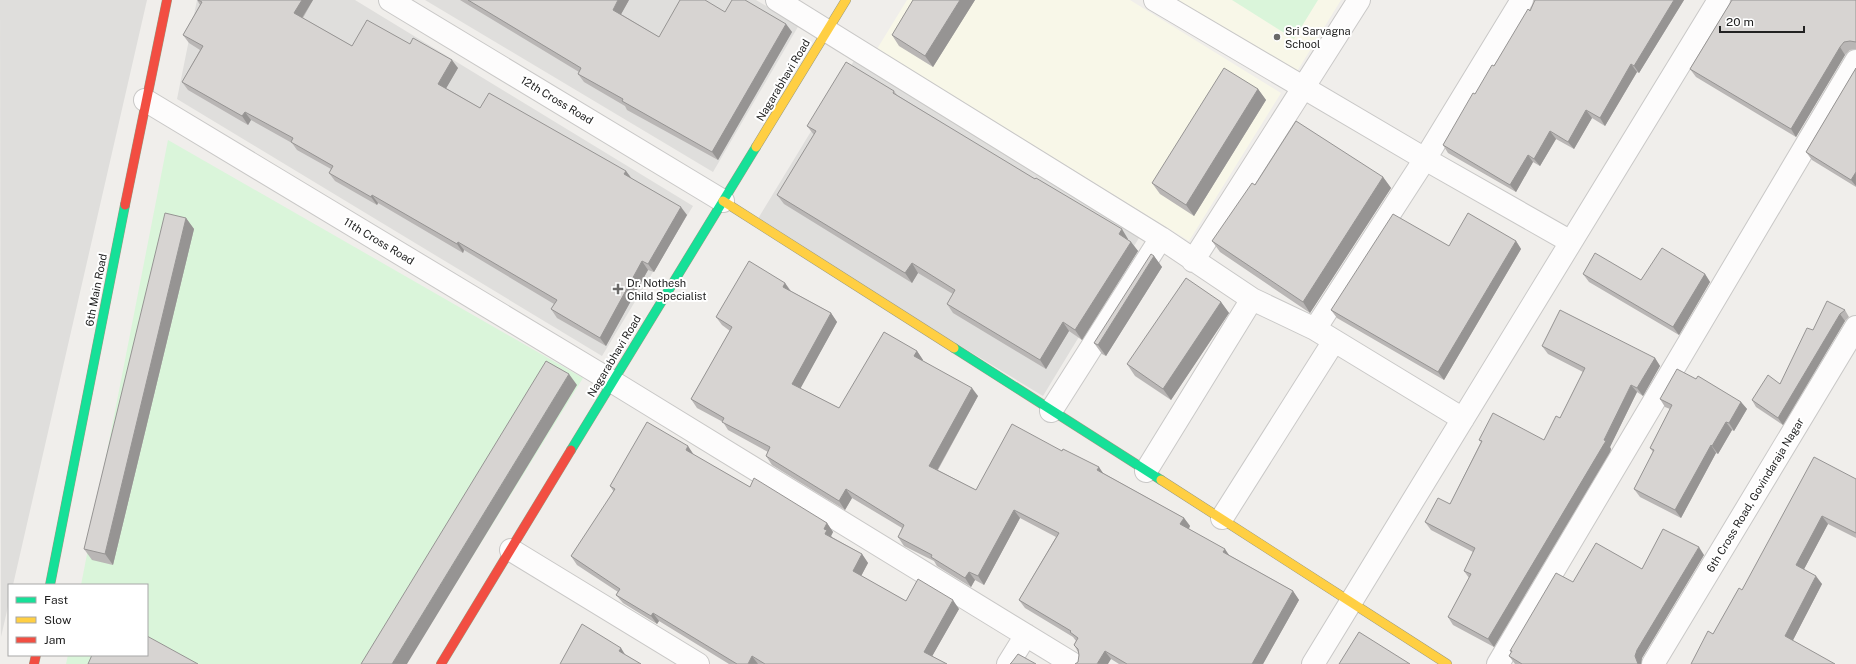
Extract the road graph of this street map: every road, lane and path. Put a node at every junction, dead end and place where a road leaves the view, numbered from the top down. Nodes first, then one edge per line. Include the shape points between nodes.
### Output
1 (167, 0) edge
2 (390, 0) edge
3 (777, 0) edge
4 (846, 0) edge
5 (1155, 0) edge
6 (1359, 0) edge
7 (1522, 0) edge
8 (1719, 0) edge
9 (827, 30) junction
10 (1856, 61) edge
11 (1302, 87) junction
12 (145, 100) junction
13 (1425, 159) junction
14 (723, 201) junction
15 (1161, 238) junction
16 (1571, 242) junction
17 (1193, 261) junction
18 (1252, 299) junction
19 (1856, 327) edge
20 (1315, 329) junction
21 (1334, 341) junction
22 (613, 382) junction
23 (1051, 411) junction
24 (1463, 419) junction
25 (1146, 471) junction
26 (1222, 518) junction
27 (511, 550) junction
28 (50, 584) edge
29 (1351, 603) junction
30 (1026, 635) junction
31 (441, 664) edge
32 (698, 664) edge
33 (1008, 664) edge
34 (1073, 664) edge
35 (1313, 664) edge
36 (1446, 664) edge
37 (1498, 664) edge
38 (1653, 664) edge

1 - 12 street, 6th Main Road
2 - 14 street, 12th Cross Road
3 - 9 street
4 - 9 street, Nagarabhavi Road
5 - 11 street
6 - 11 street
7 - 13 street
8 - 16 street
9 - 14 street, Nagarabhavi Road
9 - 15 street
10 - 37 street
11 - 13 street
11 - 17 street
12 - 22 street, 11th Cross Road
12 - 28 street, 6th Main Road
13 - 16 street
13 - 20 street
14 - 22 street, Nagarabhavi Road
14 - 23 street
15 - 17 street
15 - 23 street
16 - 24 street
17 - 18 street
18 - 20 street
18 - 25 street
19 - 38 street, 6th Cross Road, Govindaraja Nagar
20 - 21 street
21 - 24 street
21 - 26 street
22 - 27 street, Nagarabhavi Road
22 - 30 street, 11th Cross Road
23 - 25 street
24 - 29 street
25 - 26 street
26 - 29 street
27 - 31 street, Nagarabhavi Road
27 - 32 street
29 - 35 street
29 - 36 street
30 - 33 street
30 - 34 street, 11th Cross Road

